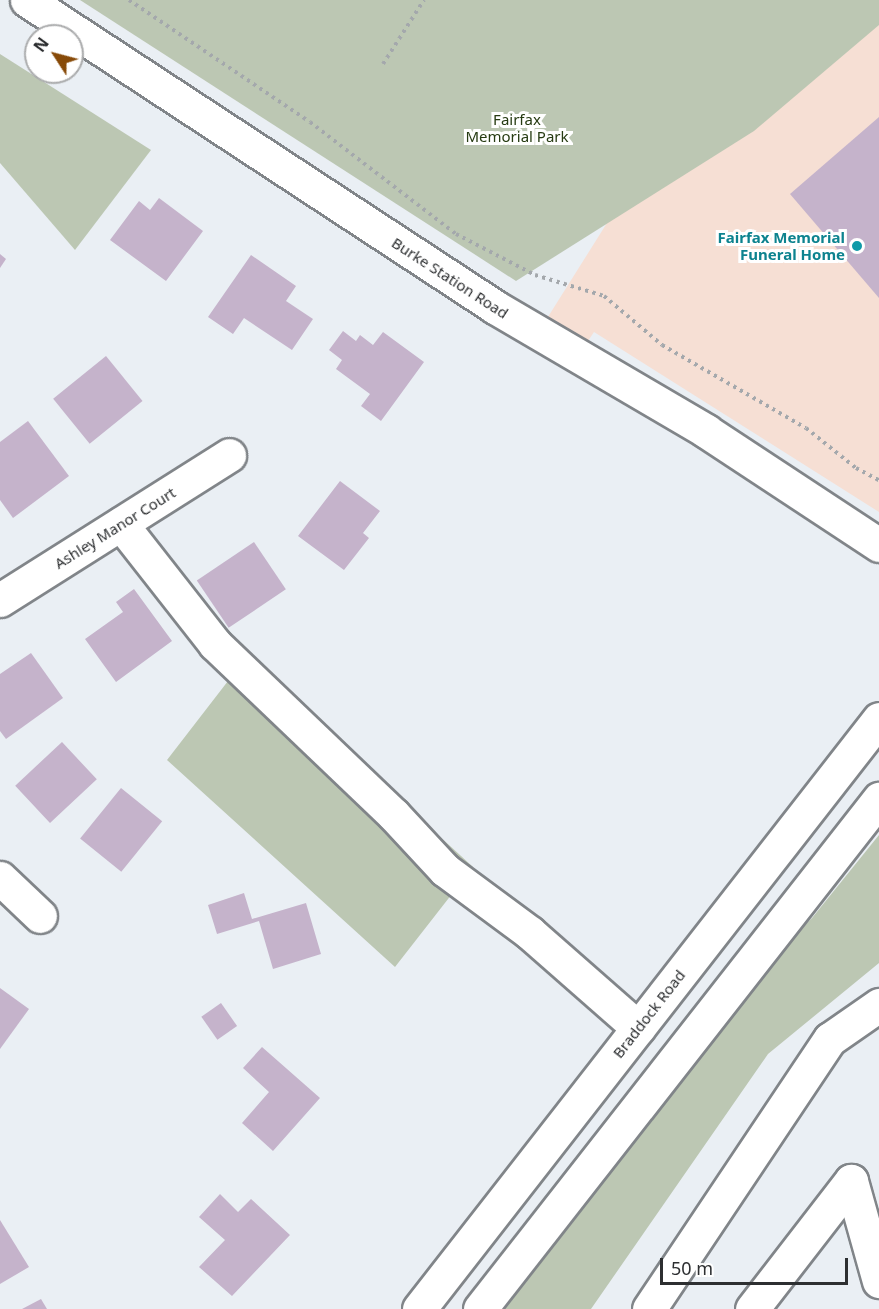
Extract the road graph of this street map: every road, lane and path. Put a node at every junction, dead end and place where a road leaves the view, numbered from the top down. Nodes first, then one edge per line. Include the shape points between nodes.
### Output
1 (27, 0) edge
2 (129, 0) edge
3 (424, 0) edge
4 (382, 64) dead end
5 (229, 456) dead end
6 (879, 480) edge
7 (122, 524) junction
8 (879, 545) edge
9 (0, 600) edge
10 (879, 719) edge
11 (879, 799) edge
12 (0, 878) edge
13 (40, 916) dead end
14 (879, 1005) edge
15 (638, 1028) junction
16 (879, 1281) edge
17 (653, 1307) edge
18 (419, 1309) edge
19 (480, 1309) edge
20 (752, 1309) edge

1 - 8 main road, Burke Station Road via 495,307 706,431
2 - 6 path via 309,122 456,234 535,274 604,296 662,345 806,428 856,468
3 - 4 path
5 - 7 main road, Ashley Manor Court
7 - 9 main road, Ashley Manor Court
7 - 15 main road via 215,644 393,813 445,870 530,933
10 - 15 main road, Braddock Road
11 - 19 main road
12 - 13 main road
14 - 17 main road via 830,1039
15 - 18 main road, Braddock Road
16 - 20 main road via 852,1181

